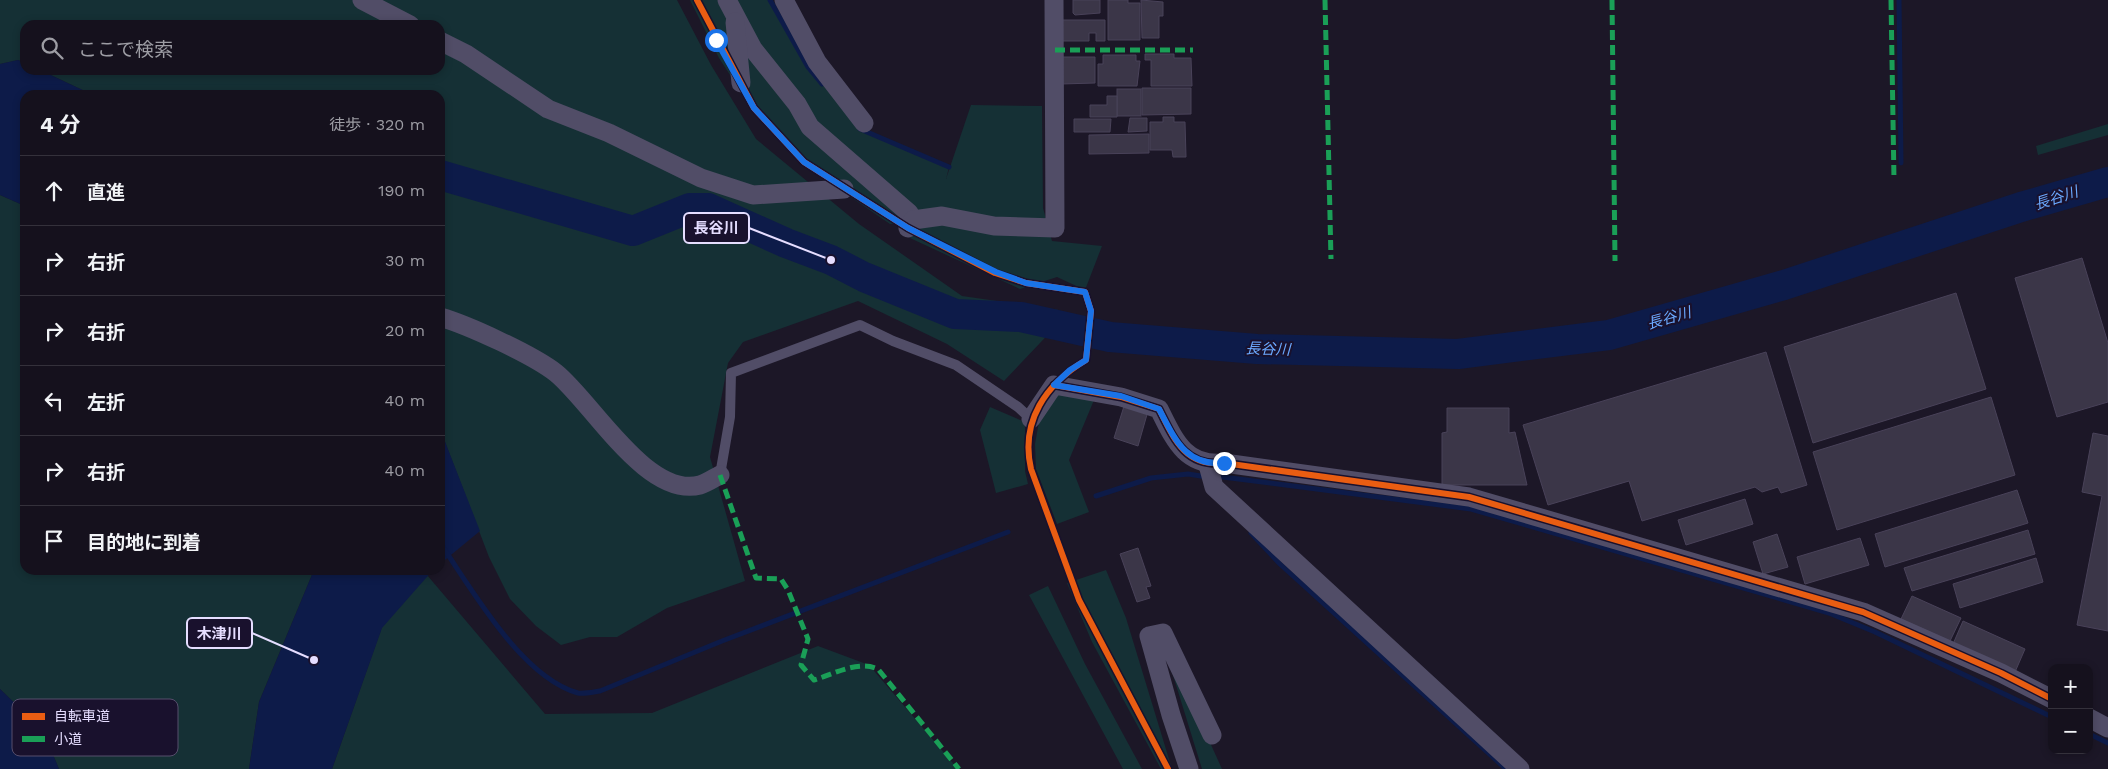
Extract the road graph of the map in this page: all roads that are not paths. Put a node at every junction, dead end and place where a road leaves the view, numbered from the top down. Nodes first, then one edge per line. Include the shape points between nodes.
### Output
1 (362, 0) edge
2 (784, 0) edge
3 (1054, 0) edge
4 (732, 5) edge
5 (400, 20) edge
6 (445, 43) edge
7 (741, 83) dead end
8 (864, 123) dead end
9 (844, 189) dead end
10 (445, 319) edge
11 (1031, 419) joint
12 (1208, 464) junction
13 (720, 475) joint
14 (2048, 697) edge
15 (2093, 720) edge
16 (2108, 728) edge
17 (1212, 735) dead end
18 (1189, 769) edge
19 (1520, 769) edge

1 - 5 street
2 - 8 street via 817,62
3 - 4 street via 1055,228 994,226 942,216 910,224 909,213 810,127 797,104 753,49
4 - 7 street
6 - 9 street via 548,109 609,133 701,178 753,195
10 - 13 street via 516,350 555,373 623,447 660,479 680,486 700,485
11 - 12 street via 1054,385 1121,396 1159,409 1179,448
11 - 13 lane via 956,365 860,325 731,373 730,418
12 - 14 street via 1224,463 1469,497 1863,612
12 - 19 street via 1214,487
15 - 16 street
17 - 18 street via 1162,633 1149,636

